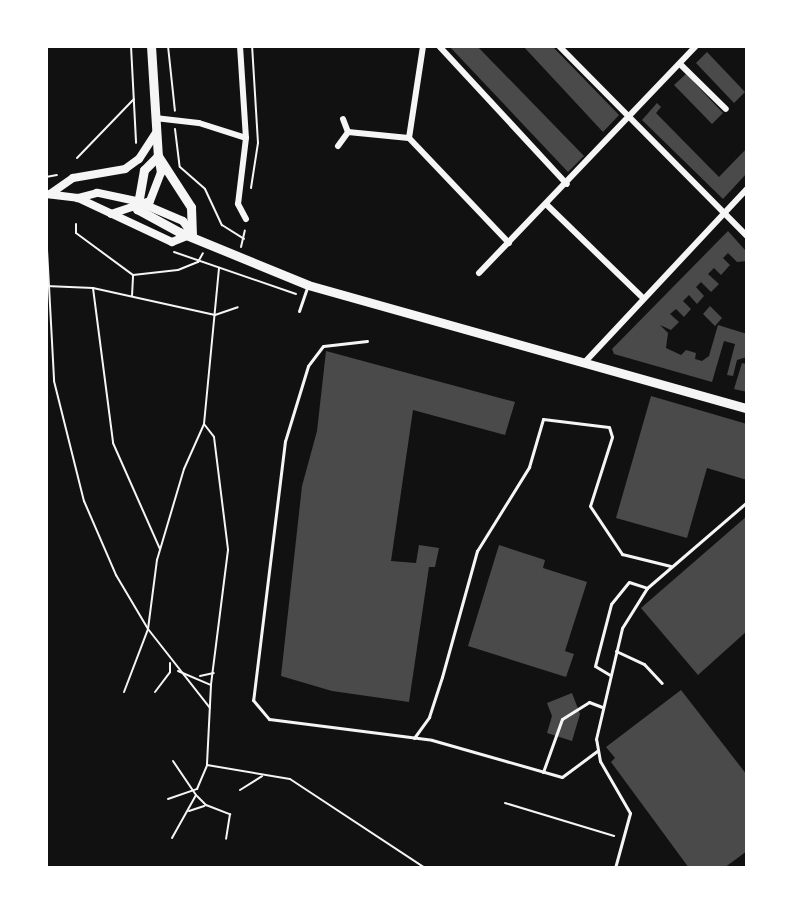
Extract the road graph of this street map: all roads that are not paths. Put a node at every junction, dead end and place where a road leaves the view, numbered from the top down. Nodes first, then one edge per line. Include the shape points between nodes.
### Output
1 (151, 46) edge
2 (240, 46) edge
3 (423, 46) edge
4 (439, 46) edge
5 (559, 46) edge
6 (696, 46) edge
7 (680, 64) junction
8 (726, 109) dead end
9 (155, 118) junction
10 (343, 119) dead end
11 (628, 121) junction
12 (348, 132) junction
13 (156, 133) junction
14 (246, 138) junction
15 (409, 138) junction
16 (338, 146) dead end
17 (158, 156) junction
18 (567, 184) junction
19 (747, 189) edge
20 (48, 194) edge
21 (78, 198) junction
22 (140, 205) junction
23 (547, 205) junction
24 (725, 213) junction
25 (111, 214) junction
26 (246, 219) dead end
27 (192, 234) junction
28 (747, 236) edge
29 (509, 243) junction
30 (479, 273) dead end
31 (308, 285) junction
32 (641, 296) junction
33 (299, 311) dead end
34 (367, 341) dead end
35 (584, 363) junction
36 (747, 408) edge
37 (747, 502) edge
38 (671, 566) junction
39 (647, 588) junction
40 (616, 651) junction
41 (610, 675) junction
42 (662, 683) dead end
43 (602, 707) junction
44 (414, 738) junction
45 (597, 751) junction
46 (543, 772) junction
47 (615, 868) edge

1 - 9 main road
2 - 14 street
3 - 15 street
4 - 18 street
5 - 11 street
6 - 7 street
7 - 8 street
7 - 11 street
9 - 13 main road
9 - 14 street
10 - 12 street
11 - 18 street
11 - 24 street
12 - 15 street
12 - 16 street
13 - 17 main road
13 - 20 main road via 139,159 125,169 73,178
14 - 26 street via 238,204
15 - 29 street
17 - 22 main road via 144,170
17 - 22 main road via 161,173
17 - 27 main road via 191,207
18 - 23 street
19 - 24 street
20 - 21 main road
21 - 22 main road via 97,193
21 - 25 main road
22 - 25 main road
22 - 27 main road
23 - 29 street
23 - 32 street
24 - 28 street
24 - 32 street
25 - 27 main road via 172,242
27 - 31 main road
29 - 30 street
31 - 33 lane
31 - 35 main road
32 - 35 street
34 - 44 lane via 323,346 308,366 285,441 253,700 269,719
35 - 36 main road
37 - 38 lane
38 - 39 lane
38 - 44 lane via 622,554 590,506 612,437 609,427 543,419 529,467 477,551 438,691
39 - 40 lane via 628,614
39 - 41 lane via 629,582 611,604 595,666
40 - 41 lane
40 - 42 lane via 644,664
41 - 43 lane
43 - 45 lane
43 - 46 lane via 589,702 562,719
44 - 46 lane
45 - 46 lane via 562,777
45 - 47 lane via 630,813

